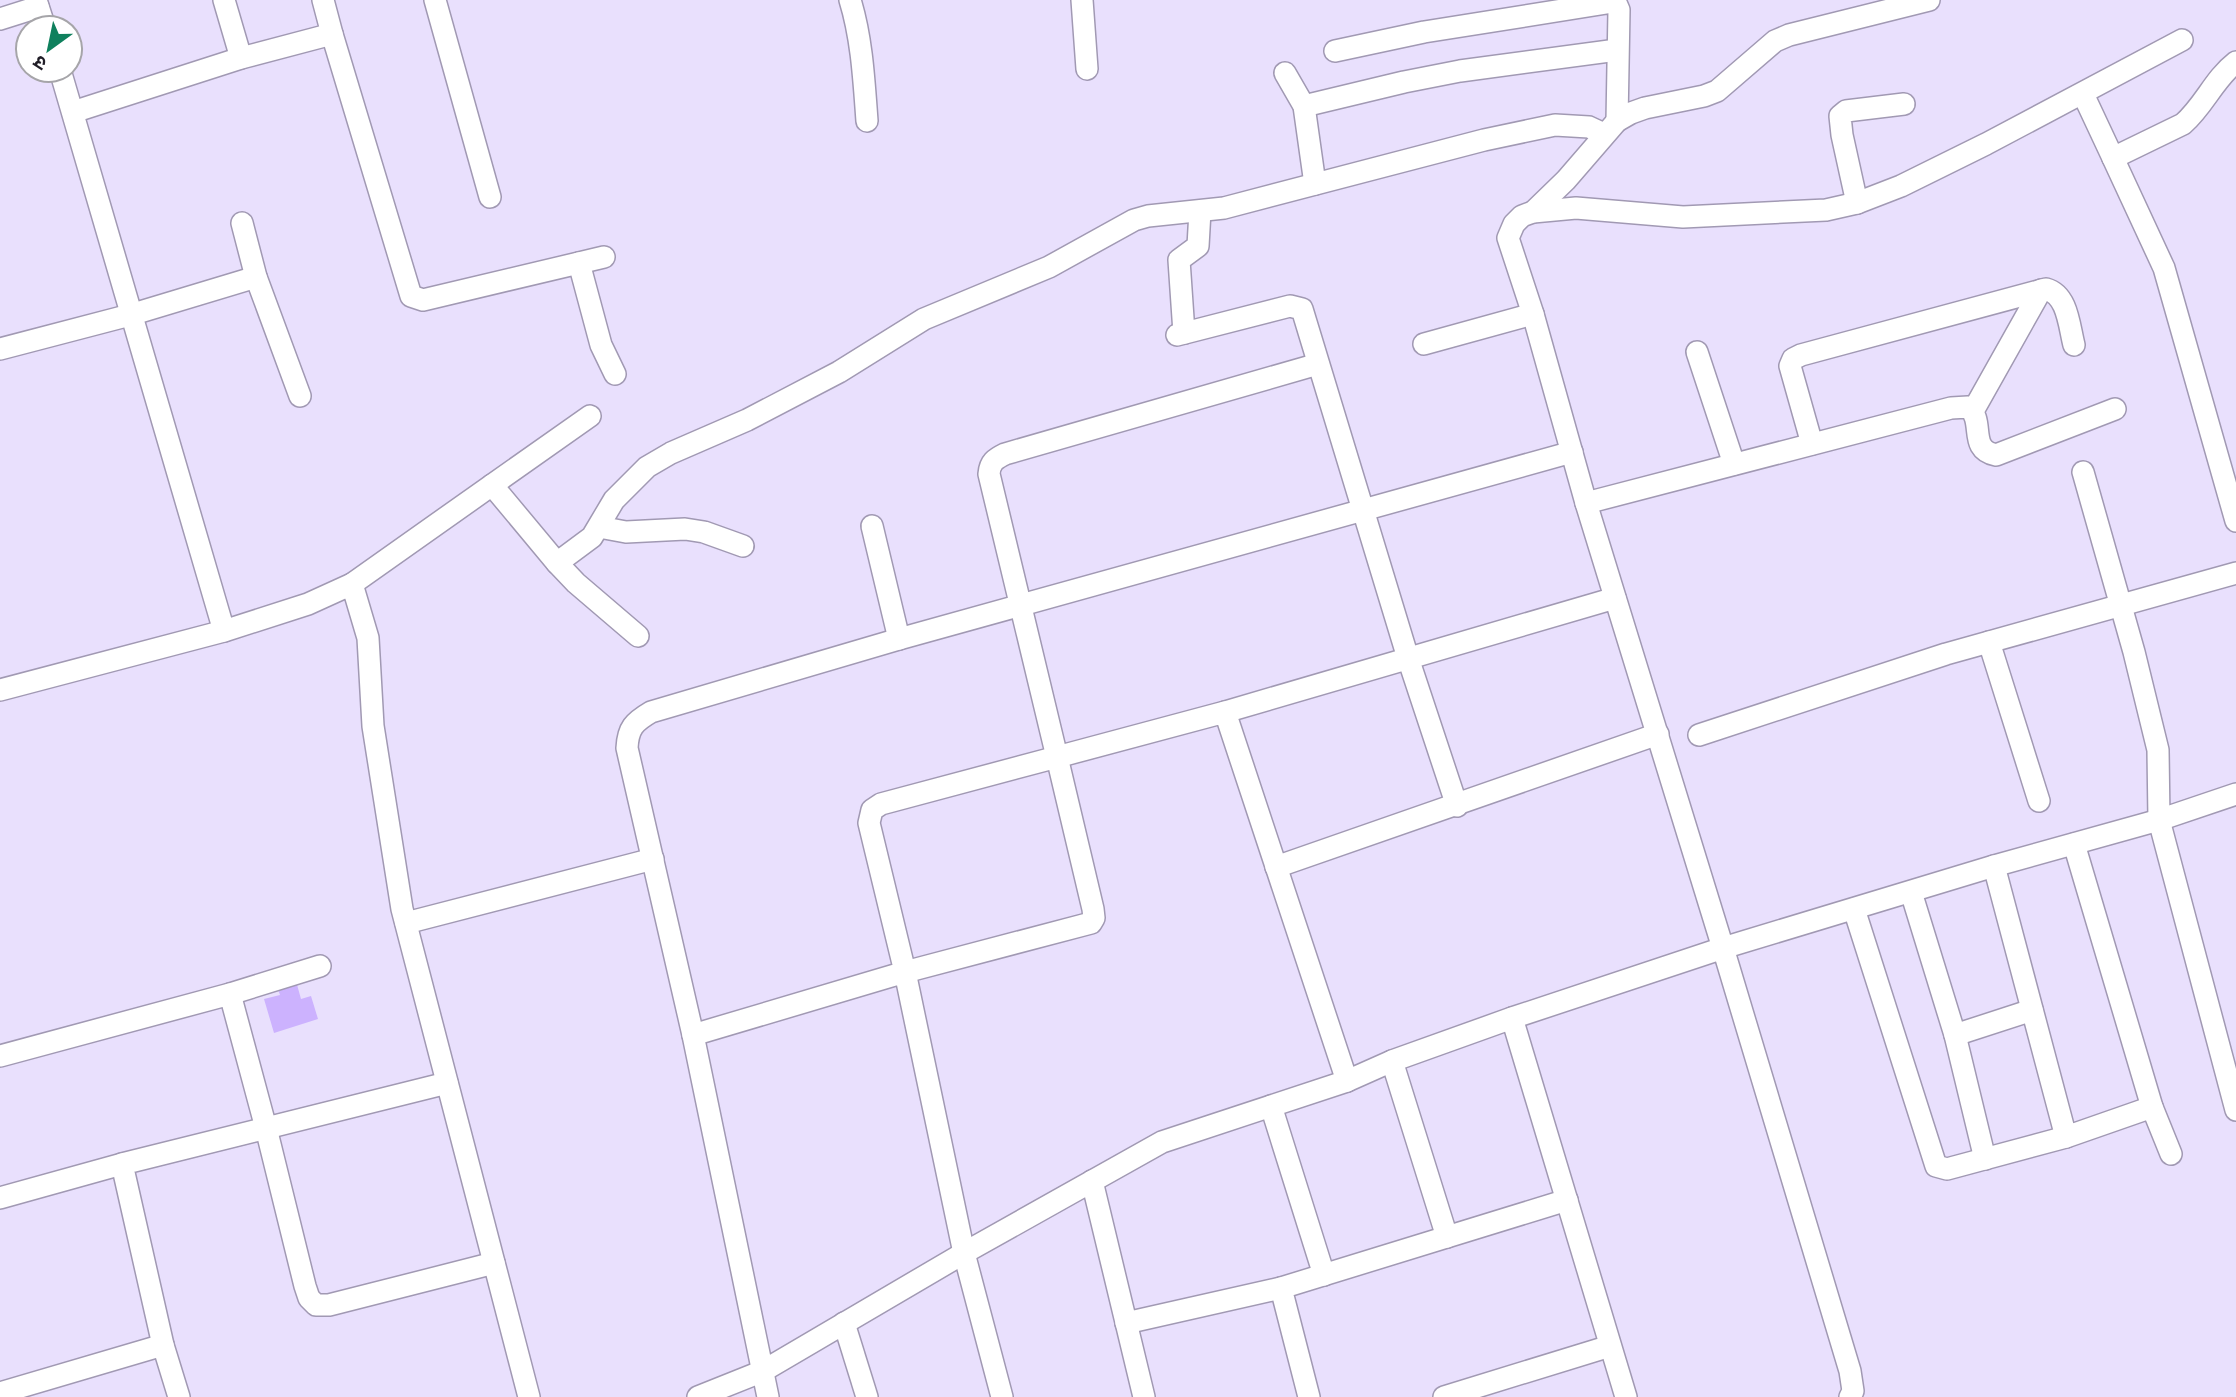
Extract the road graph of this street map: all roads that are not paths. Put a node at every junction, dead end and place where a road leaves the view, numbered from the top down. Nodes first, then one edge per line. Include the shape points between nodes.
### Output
1 (224, 0) edge
2 (323, 0) edge
3 (435, 0) edge
4 (850, 0) edge
5 (1082, 0) edge
6 (1929, 0) edge
7 (37, 3) edge
8 (0, 19) edge
9 (332, 34) junction
10 (2182, 40) dead end
11 (1617, 50) junction
12 (1335, 51) dead end
13 (241, 58) junction
14 (2236, 62) edge
15 (1087, 69) dead end
16 (1285, 73) dead end
17 (64, 84) edge
18 (2083, 94) junction
19 (1904, 104) dead end
20 (1304, 106) junction
21 (73, 112) junction
22 (867, 121) dead end
23 (1611, 128) junction
24 (2113, 158) junction
25 (1315, 184) junction
26 (490, 197) dead end
27 (1857, 203) junction
28 (1200, 211) junction
29 (1532, 212) junction
30 (242, 223) dead end
31 (604, 257) dead end
32 (579, 263) junction
33 (256, 276) junction
34 (2041, 290) junction
35 (1533, 314) junction
36 (130, 315) junction
37 (1424, 344) dead end
38 (2074, 345) dead end
39 (0, 349) edge
40 (1697, 352) dead end
41 (1318, 364) junction
42 (615, 374) dead end
43 (300, 396) dead end
44 (2115, 408) dead end
45 (1973, 411) junction
46 (590, 416) dead end
47 (1811, 444) junction
48 (1572, 452) junction
49 (1734, 464) junction
50 (2083, 472) dead end
51 (492, 485) junction
52 (1586, 503) junction
53 (1362, 509) junction
54 (2236, 521) edge
55 (872, 526) dead end
56 (599, 527) junction
57 (743, 546) dead end
58 (557, 563) junction
59 (2236, 573) edge
60 (352, 584) junction
61 (1615, 598) junction
62 (2120, 604) junction
63 (1020, 606) junction
64 (224, 631) junction
65 (638, 636) dead end
66 (899, 639) junction
67 (1989, 642) junction
68 (1408, 658) junction
69 (0, 690) edge
70 (1225, 712) junction
71 (1658, 734) junction
72 (1699, 735) dead end
73 (1057, 757) junction
74 (2235, 796) edge
75 (2039, 801) dead end
76 (1457, 806) junction
77 (2160, 820) junction
78 (2074, 844) junction
79 (653, 859) junction
80 (1994, 866) junction
81 (1276, 867) junction
82 (1911, 892) junction
83 (1854, 909) junction
84 (406, 923) junction
85 (1723, 948) junction
86 (320, 966) dead end
87 (905, 972) junction
88 (230, 994) junction
89 (2032, 1010) junction
90 (1512, 1018) junction
91 (692, 1035) junction
92 (1955, 1035) junction
93 (0, 1056) edge
94 (1392, 1060) junction
95 (1347, 1081) junction
96 (447, 1083) junction
97 (1271, 1106) junction
98 (2152, 1107) junction
99 (2236, 1110) edge
100 (266, 1128) junction
101 (2066, 1137) junction
102 (2171, 1154) dead end
103 (1985, 1159) junction
104 (122, 1164) junction
105 (1092, 1181) junction
106 (0, 1198) edge
107 (1566, 1200) junction
108 (1447, 1237) junction
109 (964, 1252) junction
110 (494, 1263) junction
111 (1324, 1275) junction
112 (1281, 1288) junction
113 (844, 1323) junction
114 (1126, 1323) junction
115 (163, 1345) junction
116 (1611, 1346) junction
117 (763, 1371) junction
118 (0, 1394) edge
119 (179, 1397) edge
120 (528, 1397) edge
121 (698, 1397) edge
122 (768, 1397) edge
123 (867, 1397) edge
124 (1002, 1397) edge
125 (1144, 1397) edge
126 (1309, 1397) edge
127 (1444, 1397) edge
128 (1626, 1397) edge
129 (1850, 1397) edge

1 - 13 street
2 - 9 street
3 - 26 street
4 - 22 street
5 - 15 street
6 - 23 street via 1788,35 1717,91 1630,113
7 - 8 street
9 - 13 street
9 - 32 street via 411,296 423,300
10 - 18 street
11 - 12 street via 1619,10 1613,2
11 - 20 street via 1460,71
11 - 23 street
13 - 21 street
14 - 24 street via 2192,117
16 - 20 street
17 - 21 street
18 - 24 street
18 - 27 street via 1901,186
19 - 27 street via 1846,111 1840,116
20 - 25 street
21 - 36 street
23 - 25 street via 1555,125
23 - 29 street
24 - 54 street via 2164,268
25 - 28 street
27 - 29 street via 1826,210 1683,217 1576,208
28 - 41 street via 1198,246 1179,260 1181,334 1296,306 1305,316
28 - 56 street via 1135,220 1049,267 924,319 827,378 647,467 614,500
29 - 35 street via 1514,224 1508,238
30 - 33 street
31 - 32 street
32 - 42 street via 601,345
33 - 36 street
33 - 43 street
34 - 38 street via 2052,290 2062,301
34 - 45 street
34 - 47 street via 1793,359 1791,375
35 - 37 street
35 - 48 street
36 - 39 street
36 - 64 street
40 - 49 street
41 - 53 street
41 - 63 street via 995,459 989,474
44 - 45 street via 1996,455 1982,448
45 - 47 street via 1951,408
46 - 51 street
47 - 49 street
48 - 52 street
48 - 53 street
49 - 52 street
50 - 62 street
51 - 58 street
51 - 60 street
52 - 61 street
53 - 63 street
53 - 68 street
55 - 66 street
56 - 57 street via 626,532 685,528
56 - 58 street
58 - 65 street
59 - 62 street
60 - 64 street via 308,604
60 - 84 street via 368,638 373,726
61 - 68 street
61 - 71 street
62 - 67 street
62 - 77 street via 2158,750
63 - 66 street
63 - 73 street
64 - 69 street
66 - 79 street via 651,712 635,722 628,731 627,748
67 - 72 street
67 - 75 street
68 - 70 street
68 - 76 street
70 - 73 street
70 - 81 street
71 - 76 street
71 - 85 street
73 - 87 street via 872,810 869,823
73 - 87 street via 1093,909 1091,923
74 - 77 street
76 - 81 street
77 - 78 street
77 - 99 street
78 - 80 street
78 - 98 street
79 - 84 street
79 - 91 street
80 - 82 street
80 - 89 street
81 - 95 street
82 - 83 street
82 - 92 street
83 - 85 street
83 - 103 street via 1932,1161 1947,1169
84 - 96 street
85 - 90 street
85 - 129 street via 1850,1371
86 - 88 street
87 - 91 street
87 - 109 street
88 - 93 street
88 - 100 street
89 - 92 street
89 - 101 street
90 - 94 street
90 - 107 street
91 - 117 street
92 - 103 street
94 - 95 street
94 - 108 street
95 - 97 street
96 - 100 street
96 - 110 street
97 - 105 street via 1162,1142
97 - 111 street
98 - 101 street
98 - 102 street
100 - 104 street
100 - 110 street via 304,1286 316,1305 330,1306
101 - 103 street
104 - 106 street
104 - 115 street
105 - 109 street
105 - 114 street
107 - 108 street
107 - 116 street
108 - 111 street
109 - 113 street
109 - 124 street
110 - 120 street
111 - 112 street
112 - 114 street
112 - 126 street
113 - 117 street
113 - 123 street
114 - 125 street
115 - 118 street
115 - 119 street
116 - 127 street
116 - 128 street
117 - 121 street
117 - 122 street

